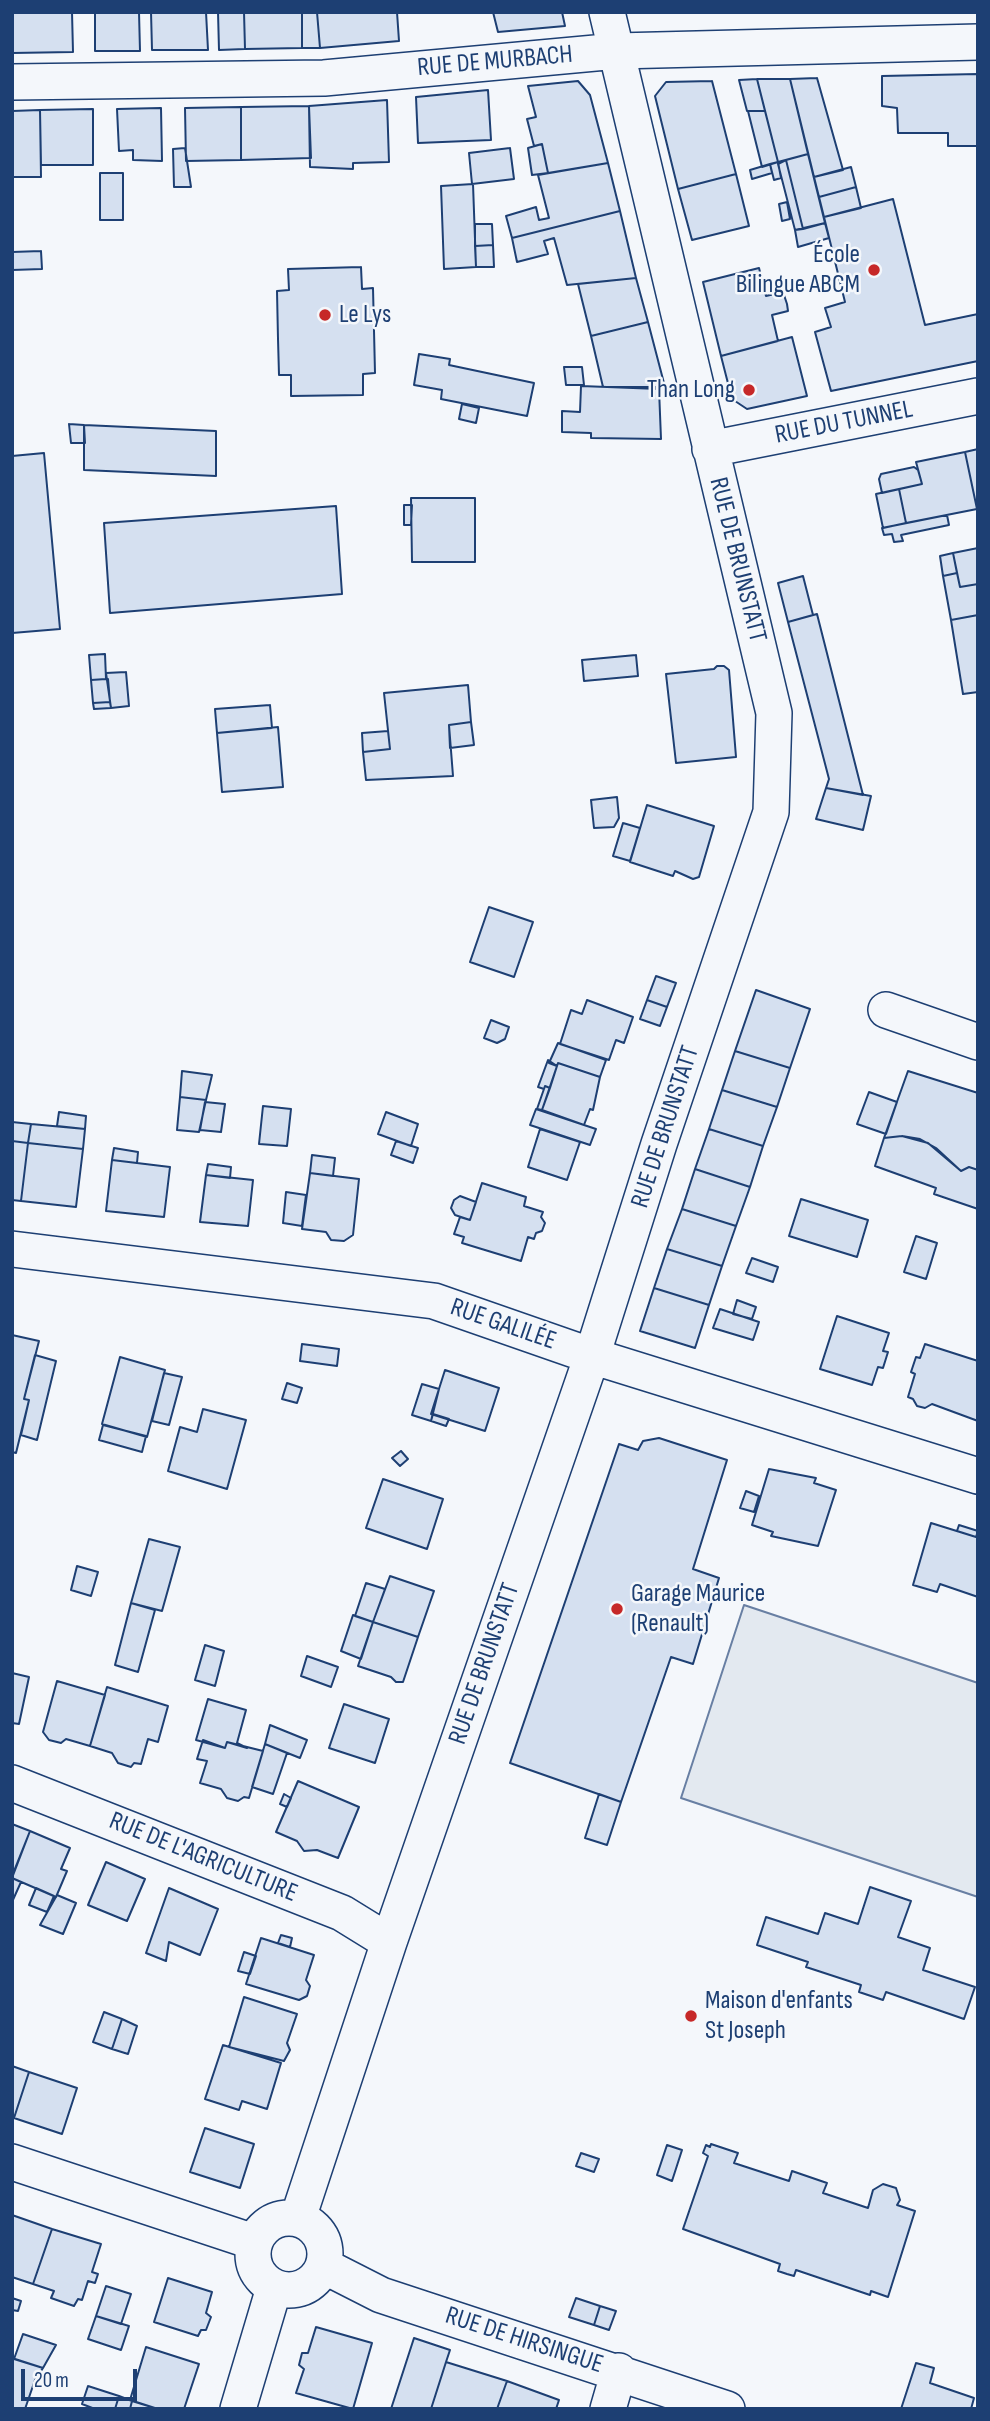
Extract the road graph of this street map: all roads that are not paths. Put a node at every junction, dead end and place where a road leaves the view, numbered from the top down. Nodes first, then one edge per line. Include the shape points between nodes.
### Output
1 (607, 12) edge
2 (978, 42) edge
3 (617, 51) junction
4 (12, 82) edge
5 (978, 396) edge
6 (710, 449) junction
7 (886, 1010) dead end
8 (978, 1042) edge
9 (12, 1249) edge
10 (592, 1356) junction
11 (978, 1476) edge
12 (12, 1783) edge
13 (389, 1942) junction
14 (12, 2162) edge
15 (298, 2218) junction
16 (254, 2242) junction
17 (324, 2266) junction
18 (274, 2288) junction
19 (619, 2371) junction
20 (238, 2409) edge
21 (608, 2409) edge
22 (727, 2409) edge

1 - 3 street, RUE DE BRUNSTATT
2 - 3 street, RUE DE MURBACH
3 - 4 street, RUE DE MURBACH via 324,78
3 - 6 street, RUE DE BRUNSTATT
5 - 6 street, RUE DU TUNNEL
6 - 10 street, RUE DE BRUNSTATT via 774,713 771,812
7 - 8 street
9 - 10 street, RUE GALILÉE via 434,1300
10 - 11 street, RUE GALILÉE
10 - 13 street, RUE DE BRUNSTATT
12 - 13 street, RUE DE L'AGRICULTURE via 342,1913
13 - 15 street, RUE DE BRUNSTATT
14 - 16 street
15 - 16 street via 276,2219
15 - 17 street via 309,2223 324,2242
16 - 18 street via 258,2274
17 - 18 street via 309,2284 298,2289
17 - 19 street, RUE DE HIRSINGUE via 381,2295
18 - 20 street
19 - 21 street
19 - 22 street, RUE DE HIRSINGUE

